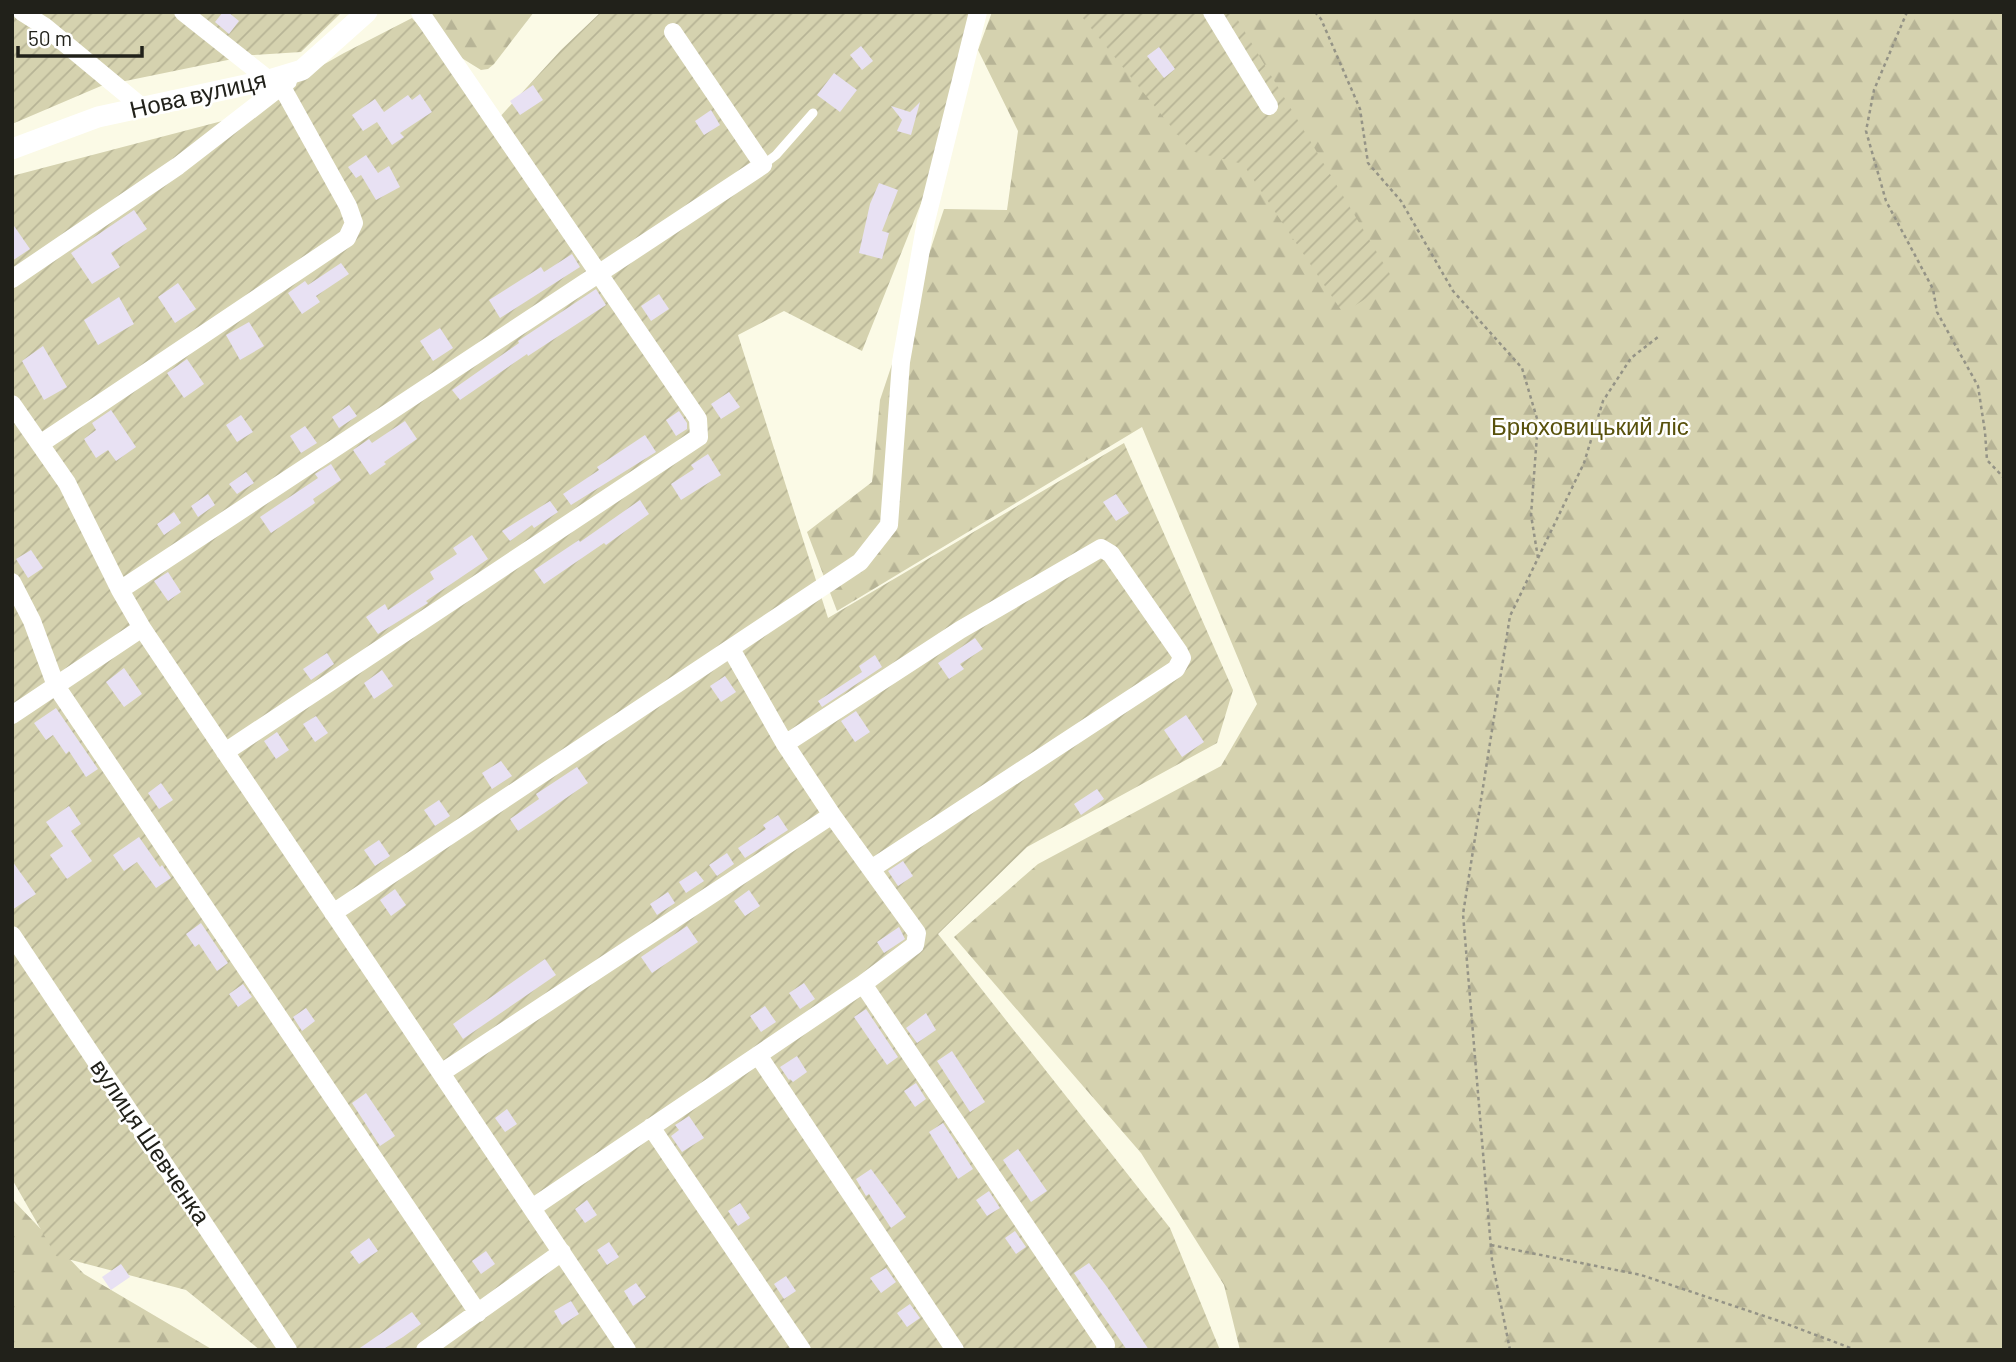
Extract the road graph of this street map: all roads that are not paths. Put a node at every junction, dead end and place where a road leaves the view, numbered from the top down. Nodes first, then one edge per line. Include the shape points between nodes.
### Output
1 (22, 12) edge
2 (367, 12) edge
3 (420, 12) edge
4 (978, 12) edge
5 (1212, 12) edge
6 (196, 16) edge
7 (673, 32) dead end
8 (276, 84) junction
9 (1269, 106) dead end
10 (143, 108) junction
11 (813, 113) dead end
12 (12, 149) edge
13 (763, 165) junction
14 (598, 274) junction
15 (12, 279) edge
16 (12, 404) edge
17 (40, 444) junction
18 (12, 582) edge
19 (120, 590) junction
20 (142, 628) junction
21 (731, 649) junction
22 (56, 686) junction
23 (12, 715) edge
24 (785, 744) junction
25 (225, 752) junction
26 (832, 815) junction
27 (871, 869) junction
28 (333, 913) junction
29 (12, 935) edge
30 (863, 984) junction
31 (758, 1055) junction
32 (441, 1073) junction
33 (651, 1127) junction
34 (532, 1208) junction
35 (562, 1252) junction
36 (478, 1313) junction
37 (288, 1350) edge
38 (425, 1350) edge
39 (627, 1350) edge
40 (802, 1350) edge
41 (955, 1350) edge
42 (1105, 1350) edge

1 - 10 street
2 - 8 street, Нова вулиця via 302,70
3 - 14 street
4 - 21 street via 926,221 901,362 888,525 860,562
5 - 9 street
6 - 8 street
7 - 13 street
8 - 10 street, Нова вулиця
8 - 15 street via 178,166
8 - 17 street via 348,206 354,223 347,238
10 - 12 street, Нова вулиця via 97,117
11 - 13 lane
13 - 14 street
14 - 19 street
14 - 25 street via 698,419 699,437
16 - 17 street
17 - 19 street via 67,483
18 - 22 street
19 - 20 street
20 - 22 street
20 - 25 street
21 - 24 street
21 - 28 street
22 - 23 street
22 - 36 street
24 - 26 street
24 - 27 street via 960,630 1101,548 1111,554 1180,652 1176,669
25 - 28 street
26 - 27 street
26 - 32 street
27 - 30 street via 917,933 915,946
28 - 32 street
29 - 37 street, вулиця Шевченка
30 - 31 street
30 - 42 street via 1099,1334
31 - 33 street
31 - 41 street
32 - 34 street
33 - 34 street
33 - 40 street
34 - 35 street
35 - 36 street
35 - 39 street
36 - 38 street

